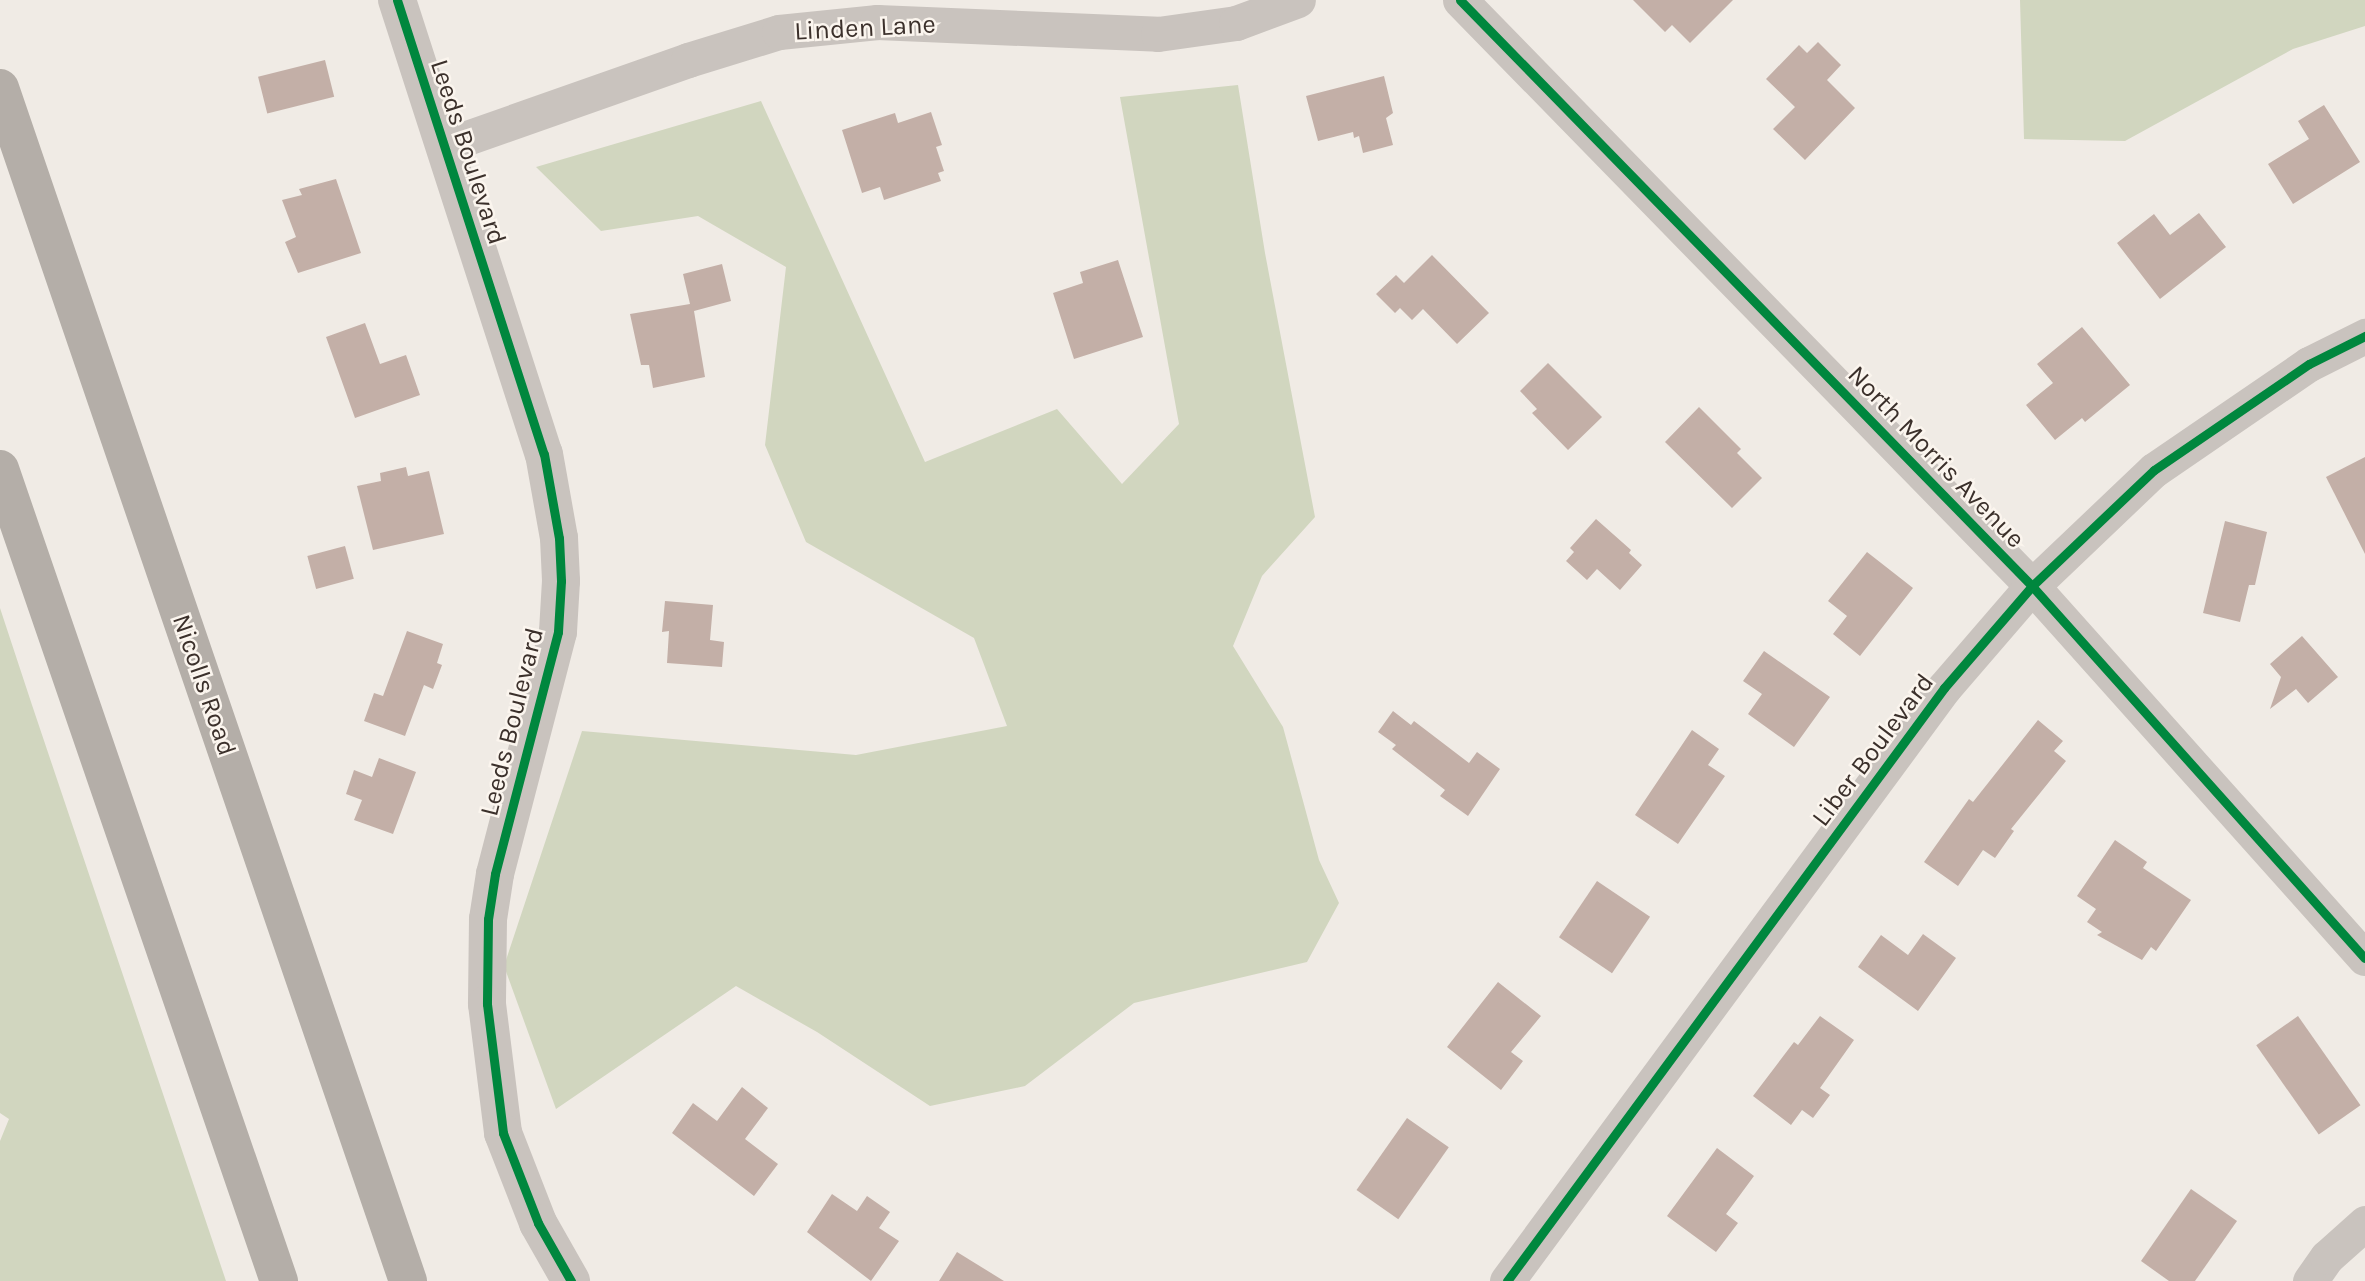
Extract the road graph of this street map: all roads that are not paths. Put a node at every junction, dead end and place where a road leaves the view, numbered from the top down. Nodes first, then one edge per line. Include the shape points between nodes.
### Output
1 (397, 0) edge
2 (1298, 0) edge
3 (1460, 0) edge
4 (0, 88) edge
5 (444, 146) junction
6 (2365, 336) edge
7 (0, 468) edge
8 (2032, 586) junction
9 (2365, 958) edge
10 (2365, 1223) edge
11 (279, 1281) edge
12 (408, 1281) edge
13 (571, 1281) edge
14 (1507, 1281) edge
15 (2310, 1281) edge

1 - 5 street, Leeds Boulevard
2 - 5 street, Linden Lane via 1236,23 1158,34 877,22 779,32
3 - 8 street, North Morris Avenue
4 - 12 highway, Nicolls Road
5 - 13 street, Leeds Boulevard via 544,454 559,538 558,632 495,874 488,919 486,1004 503,1133 538,1223
6 - 8 street, Liber Boulevard via 2309,364 2154,470
7 - 11 highway
8 - 9 street, North Morris Avenue
8 - 14 street, Liber Boulevard via 1944,688
10 - 15 street via 2327,1257

